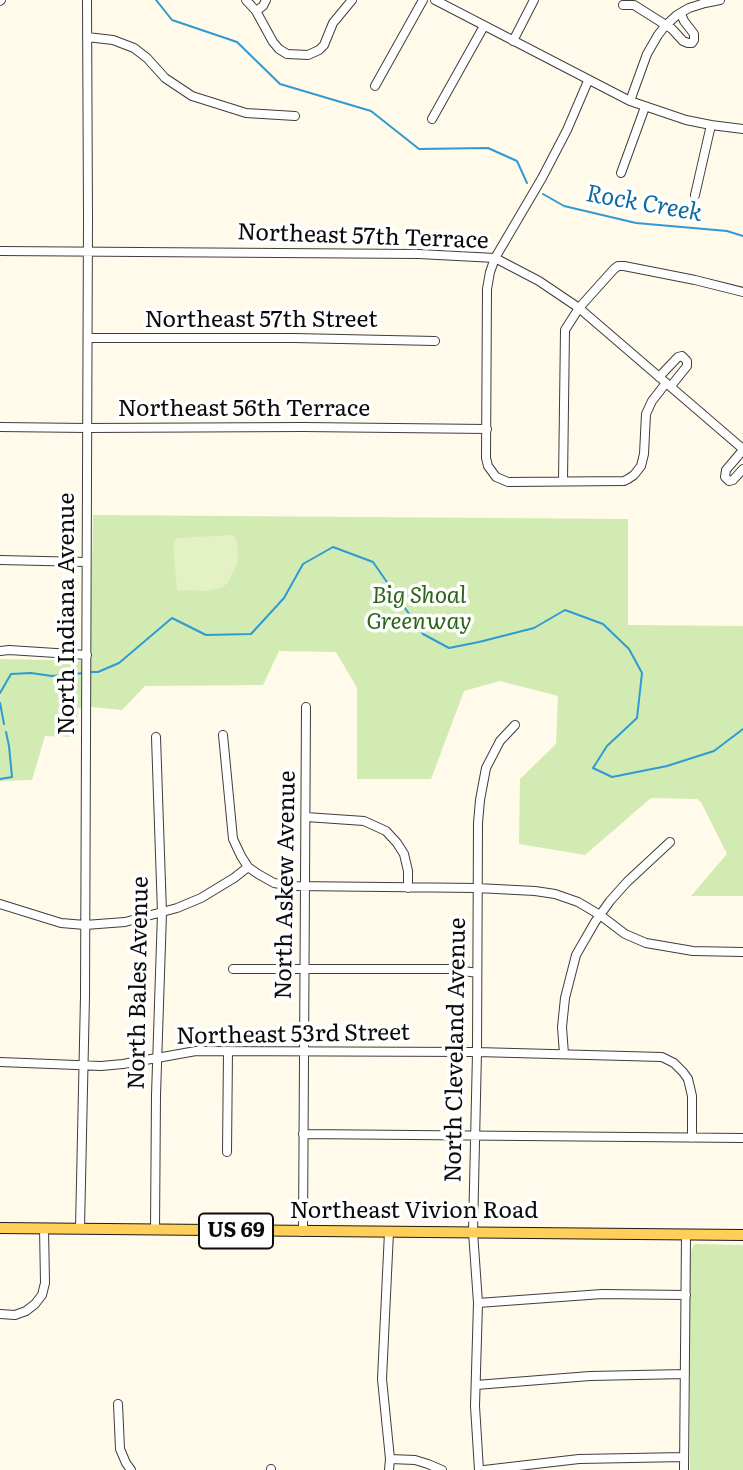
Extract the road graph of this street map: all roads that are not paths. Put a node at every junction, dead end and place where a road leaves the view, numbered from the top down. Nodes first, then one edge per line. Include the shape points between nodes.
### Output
1 (87, 0) edge
2 (246, 0) edge
3 (265, 0) edge
4 (352, 0) edge
5 (423, 0) edge
6 (534, 0) edge
7 (720, 0) edge
8 (440, 1) edge
9 (622, 5) dead end
10 (256, 10) junction
11 (681, 14) junction
12 (484, 26) junction
13 (665, 26) junction
14 (87, 37) junction
15 (513, 41) junction
16 (588, 80) junction
17 (375, 86) dead end
18 (630, 101) junction
19 (645, 107) junction
20 (295, 116) dead end
21 (432, 119) dead end
22 (711, 125) junction
23 (743, 129) edge
24 (621, 173) dead end
25 (695, 195) dead end
26 (0, 251) edge
27 (88, 252) junction
28 (495, 258) junction
29 (743, 292) edge
30 (579, 308) junction
31 (88, 338) junction
32 (435, 341) dead end
33 (665, 382) junction
34 (0, 427) edge
35 (87, 428) junction
36 (487, 429) junction
37 (743, 449) edge
38 (743, 470) edge
39 (564, 481) junction
40 (0, 561) edge
41 (86, 562) junction
42 (0, 651) edge
43 (86, 660) junction
44 (306, 707) dead end
45 (515, 725) dead end
46 (223, 734) dead end
47 (156, 737) dead end
48 (306, 817) junction
49 (670, 842) dead end
50 (248, 867) junction
51 (305, 886) junction
52 (408, 888) junction
53 (477, 888) junction
54 (0, 904) edge
55 (162, 913) junction
56 (600, 915) junction
57 (85, 925) junction
58 (743, 952) edge
59 (233, 969) dead end
60 (304, 970) junction
61 (477, 973) junction
62 (228, 1051) junction
63 (303, 1052) junction
64 (477, 1052) junction
65 (564, 1054) junction
66 (157, 1058) junction
67 (0, 1062) edge
68 (83, 1065) junction
69 (303, 1134) junction
70 (476, 1135) junction
71 (692, 1138) junction
72 (743, 1138) edge
73 (227, 1152) dead end
74 (0, 1227) edge
75 (44, 1228) junction
76 (80, 1228) junction
77 (155, 1229) junction
78 (303, 1232) junction
79 (389, 1232) junction
80 (472, 1232) junction
81 (686, 1235) junction
82 (743, 1236) edge
83 (686, 1295) junction
84 (478, 1303) junction
85 (0, 1314) edge
86 (685, 1374) junction
87 (476, 1385) junction
88 (118, 1404) dead end
89 (684, 1457) junction
90 (390, 1459) junction
91 (131, 1470) edge
92 (389, 1470) edge
93 (442, 1470) edge
94 (482, 1470) edge
95 (684, 1470) edge

1 - 14 street, North Indiana Avenue
2 - 10 street
3 - 10 street
4 - 10 street via 333,23 324,45 306,55 279,49
5 - 17 street
6 - 15 street
7 - 11 street
8 - 12 street
9 - 13 street via 634,5
11 - 13 street
11 - 13 street via 694,34 692,43
12 - 15 street
12 - 21 street
13 - 18 street via 647,54
14 - 20 street via 134,48 174,86 192,96 246,113
14 - 27 street, North Indiana Avenue
15 - 16 street
16 - 18 street
16 - 28 street via 542,178
18 - 19 street
19 - 22 street
19 - 24 street
22 - 23 street
22 - 25 street
26 - 27 street, Northeast 57th Terrace
27 - 28 street, Northeast 57th Terrace
27 - 31 street, North Indiana Avenue
28 - 30 street, Northeast 57th Terrace
28 - 36 street via 487,289
29 - 30 street via 624,265
30 - 33 street, Northeast 57th Terrace
30 - 39 street via 565,334
31 - 32 street, Northeast 57th Street
31 - 35 street, North Indiana Avenue
33 - 37 street, Northeast 57th Terrace
33 - 39 street via 646,414 638,471 624,481
34 - 35 street, Northeast 56th Terrace
35 - 36 street, Northeast 56th Terrace
35 - 41 street, North Indiana Avenue
36 - 39 street via 486,458 500,479
37 - 38 street via 724,477 733,480
40 - 41 street
41 - 43 street, North Indiana Avenue
42 - 43 street
43 - 57 street, North Indiana Avenue
44 - 48 street, North Askew Avenue
45 - 53 street, North Cleveland Avenue via 495,749 483,778
46 - 50 street via 232,832
47 - 55 street, North Bales Avenue
48 - 51 street, North Askew Avenue
48 - 52 street via 364,821 386,831 404,854
49 - 56 street
50 - 51 street via 274,883
50 - 55 street via 201,898
51 - 52 street
51 - 60 street, North Askew Avenue
52 - 53 street
53 - 56 street via 555,894
53 - 61 street, North Cleveland Avenue
54 - 57 street via 61,923
55 - 57 street
55 - 66 street, North Bales Avenue
56 - 58 street via 646,943
56 - 65 street via 576,955 568,983
57 - 68 street, North Indiana Avenue
59 - 60 street
60 - 61 street via 451,969
60 - 63 street, North Askew Avenue
61 - 64 street, North Cleveland Avenue
62 - 63 street, Northeast 53rd Street
62 - 66 street, Northeast 53rd Street
62 - 73 street
63 - 64 street, Northeast 53rd Street
63 - 69 street, North Askew Avenue
64 - 65 street, Northeast 53rd Street
64 - 70 street, North Cleveland Avenue
65 - 71 street, Northeast 53rd Street via 670,1061 683,1072 691,1088
66 - 68 street, Northeast 53rd Street
66 - 77 street, North Bales Avenue
67 - 68 street, Northeast 53rd Street
68 - 76 street, North Indiana Avenue
69 - 70 street
69 - 78 street, North Askew Avenue
70 - 71 street
70 - 80 street, North Cleveland Avenue
71 - 72 street
74 - 75 main road, Northeast Vivion Road / US 69
75 - 76 main road, Northeast Vivion Road / US 69
75 - 85 street via 42,1295 26,1311
76 - 77 main road, Northeast Vivion Road / US 69
77 - 78 main road, Northeast Vivion Road / US 69
78 - 79 main road, Northeast Vivion Road / US 69
79 - 80 main road, Northeast Vivion Road / US 69
79 - 90 street via 382,1379
80 - 81 main road, Northeast Vivion Road / US 69
80 - 84 street, North Cleveland Avenue
81 - 82 main road, Northeast Vivion Road / US 69
81 - 83 street
83 - 84 street via 602,1294
83 - 86 street
84 - 87 street, North Cleveland Avenue
86 - 87 street
86 - 89 street
87 - 94 street, North Cleveland Avenue via 476,1435
88 - 91 street via 120,1449
89 - 94 street via 579,1459
89 - 95 street
90 - 92 street
90 - 93 street via 415,1460

